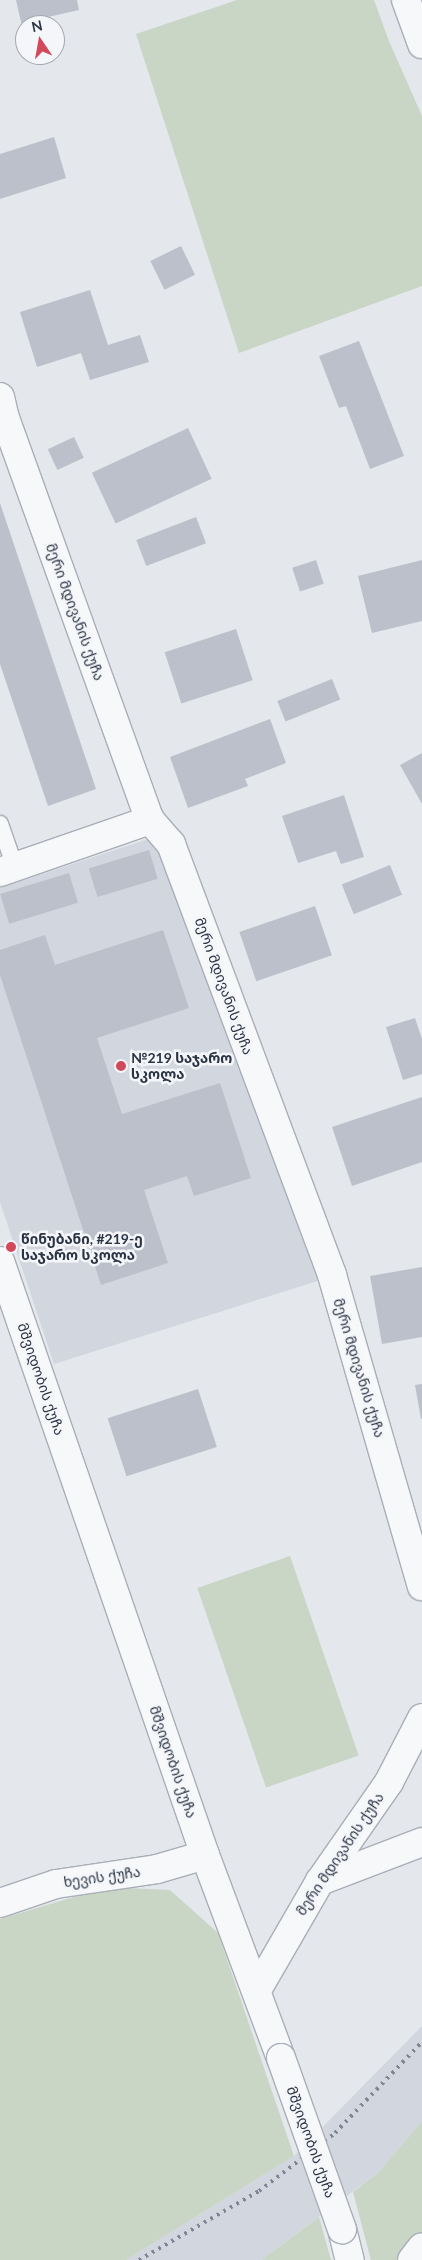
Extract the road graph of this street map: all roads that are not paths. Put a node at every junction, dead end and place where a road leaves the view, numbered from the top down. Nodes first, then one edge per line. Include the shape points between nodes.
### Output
1 (406, 0) edge
2 (422, 44) edge
3 (2, 412) edge
4 (150, 820) junction
5 (0, 824) edge
6 (8, 870) edge
7 (0, 1261) edge
8 (422, 1586) edge
9 (422, 1718) edge
10 (422, 1842) edge
11 (205, 1856) junction
12 (320, 1881) junction
13 (0, 1903) edge
14 (257, 1990) junction
15 (422, 2247) edge
16 (350, 2260) edge
17 (412, 2260) edge

1 - 2 street
3 - 4 street, მერი მდივანის ქუჩა
4 - 6 street
4 - 8 street, მერი მდივანის ქუჩა via 171,844 332,1275
5 - 6 lane
7 - 11 street, მშვიდობის ქუჩა
9 - 12 street, მერი მდივანის ქუჩა via 389,1782
10 - 12 street
11 - 13 street, ხევის ქუჩა via 157,1869 56,1884
11 - 14 street, მშვიდობის ქუჩა
12 - 14 street, მერი მდივანის ქუჩა
14 - 16 street, მშვიდობის ქუჩა, bridge via 342,2229
15 - 17 street

